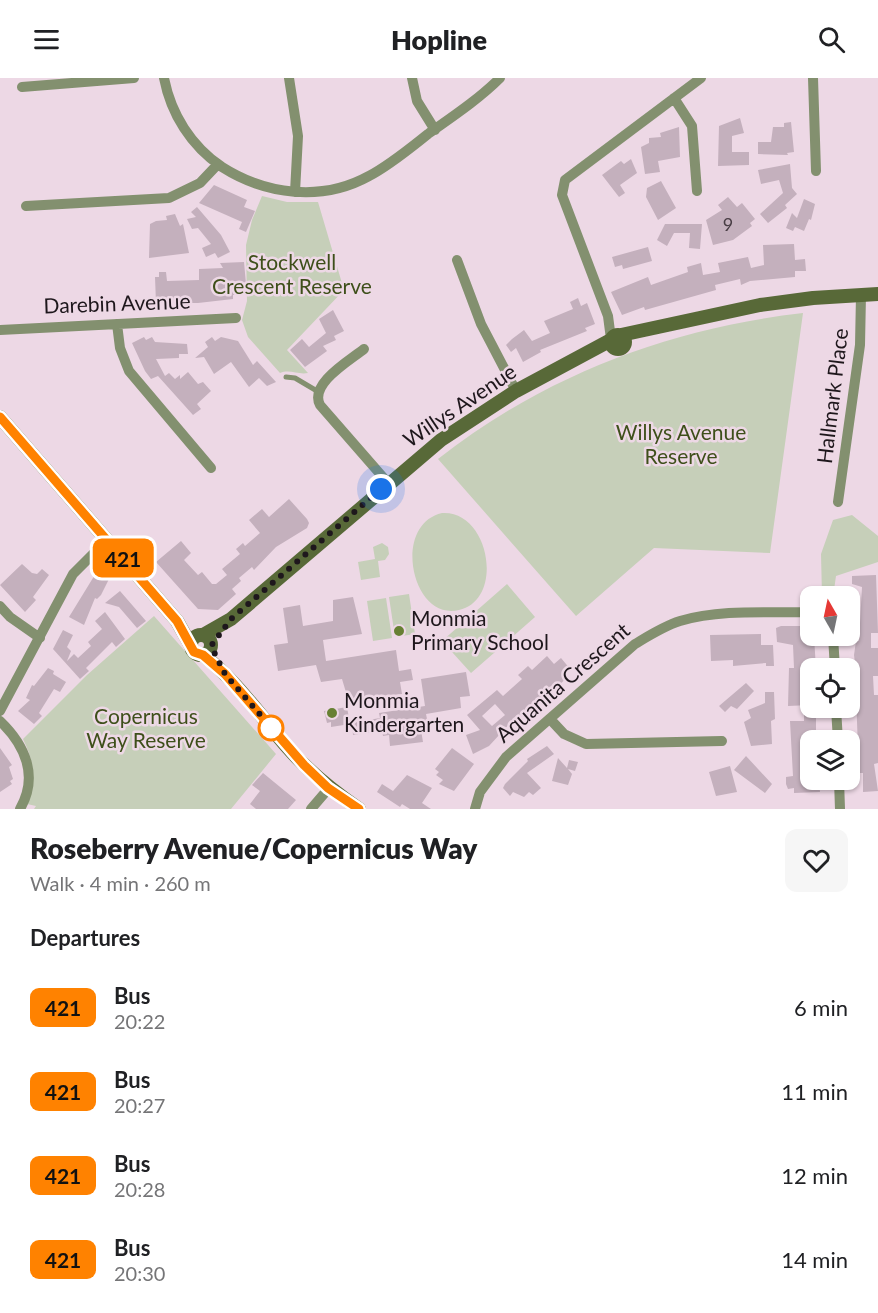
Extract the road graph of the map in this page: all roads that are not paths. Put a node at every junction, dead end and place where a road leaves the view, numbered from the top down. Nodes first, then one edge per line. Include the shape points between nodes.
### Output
1 (134, 78) edge
2 (164, 78) edge
3 (289, 78) edge
4 (412, 78) edge
5 (500, 78) edge
6 (813, 78) edge
7 (695, 80) edge
8 (22, 87) dead end
9 (674, 98) junction
10 (435, 130) junction
11 (218, 164) junction
12 (816, 171) dead end
13 (697, 191) dead end
14 (296, 192) junction
15 (26, 206) dead end
16 (457, 260) dead end
17 (878, 294) edge
18 (861, 295) junction
19 (237, 319) dead end
20 (117, 324) junction
21 (0, 330) edge
22 (618, 341) junction
23 (364, 349) dead end
24 (286, 377) dead end
25 (516, 390) junction
26 (317, 391) junction
27 (0, 417) edge
28 (213, 468) dead end
29 (388, 483) junction
30 (838, 502) dead end
31 (107, 540) junction
32 (0, 606) edge
33 (800, 612) edge
34 (40, 638) junction
35 (203, 644) junction
36 (0, 711) edge
37 (549, 719) junction
38 (0, 721) edge
39 (722, 741) dead end
40 (328, 788) junction
41 (839, 790) edge
42 (20, 809) edge
43 (311, 809) edge
44 (359, 809) edge
45 (475, 809) edge
46 (840, 809) edge

1 - 8 street
2 - 11 street via 181,125
3 - 14 street via 298,136
4 - 10 street via 417,101
5 - 10 street
6 - 12 street
7 - 9 street
9 - 13 street via 692,126
9 - 22 street via 562,186 562,195
10 - 14 street via 367,178 329,190
11 - 14 street via 249,182
11 - 15 street via 200,183 169,198
16 - 25 street via 481,324
17 - 18 street, Willys Avenue
18 - 22 street, Willys Avenue via 760,305
18 - 30 street, Hallmark Place via 860,345
19 - 20 street, Darebin Avenue
20 - 21 street, Darebin Avenue
20 - 28 street via 120,348 129,371
22 - 25 street, Willys Avenue
23 - 26 street
24 - 26 lane
25 - 29 street, Willys Avenue via 441,440
26 - 29 street via 320,405
27 - 31 street
29 - 35 street, Willys Avenue
31 - 34 street via 73,574
31 - 35 street via 177,621
32 - 34 street
33 - 37 street, Aquanita Crescent via 707,616 658,630 635,644
34 - 36 street
35 - 40 street via 296,756
37 - 39 street via 564,734 586,744
37 - 45 street, Aquanita Crescent via 490,775
38 - 42 street via 16,737 27,757 28,786
40 - 43 street
40 - 44 street
41 - 46 street

